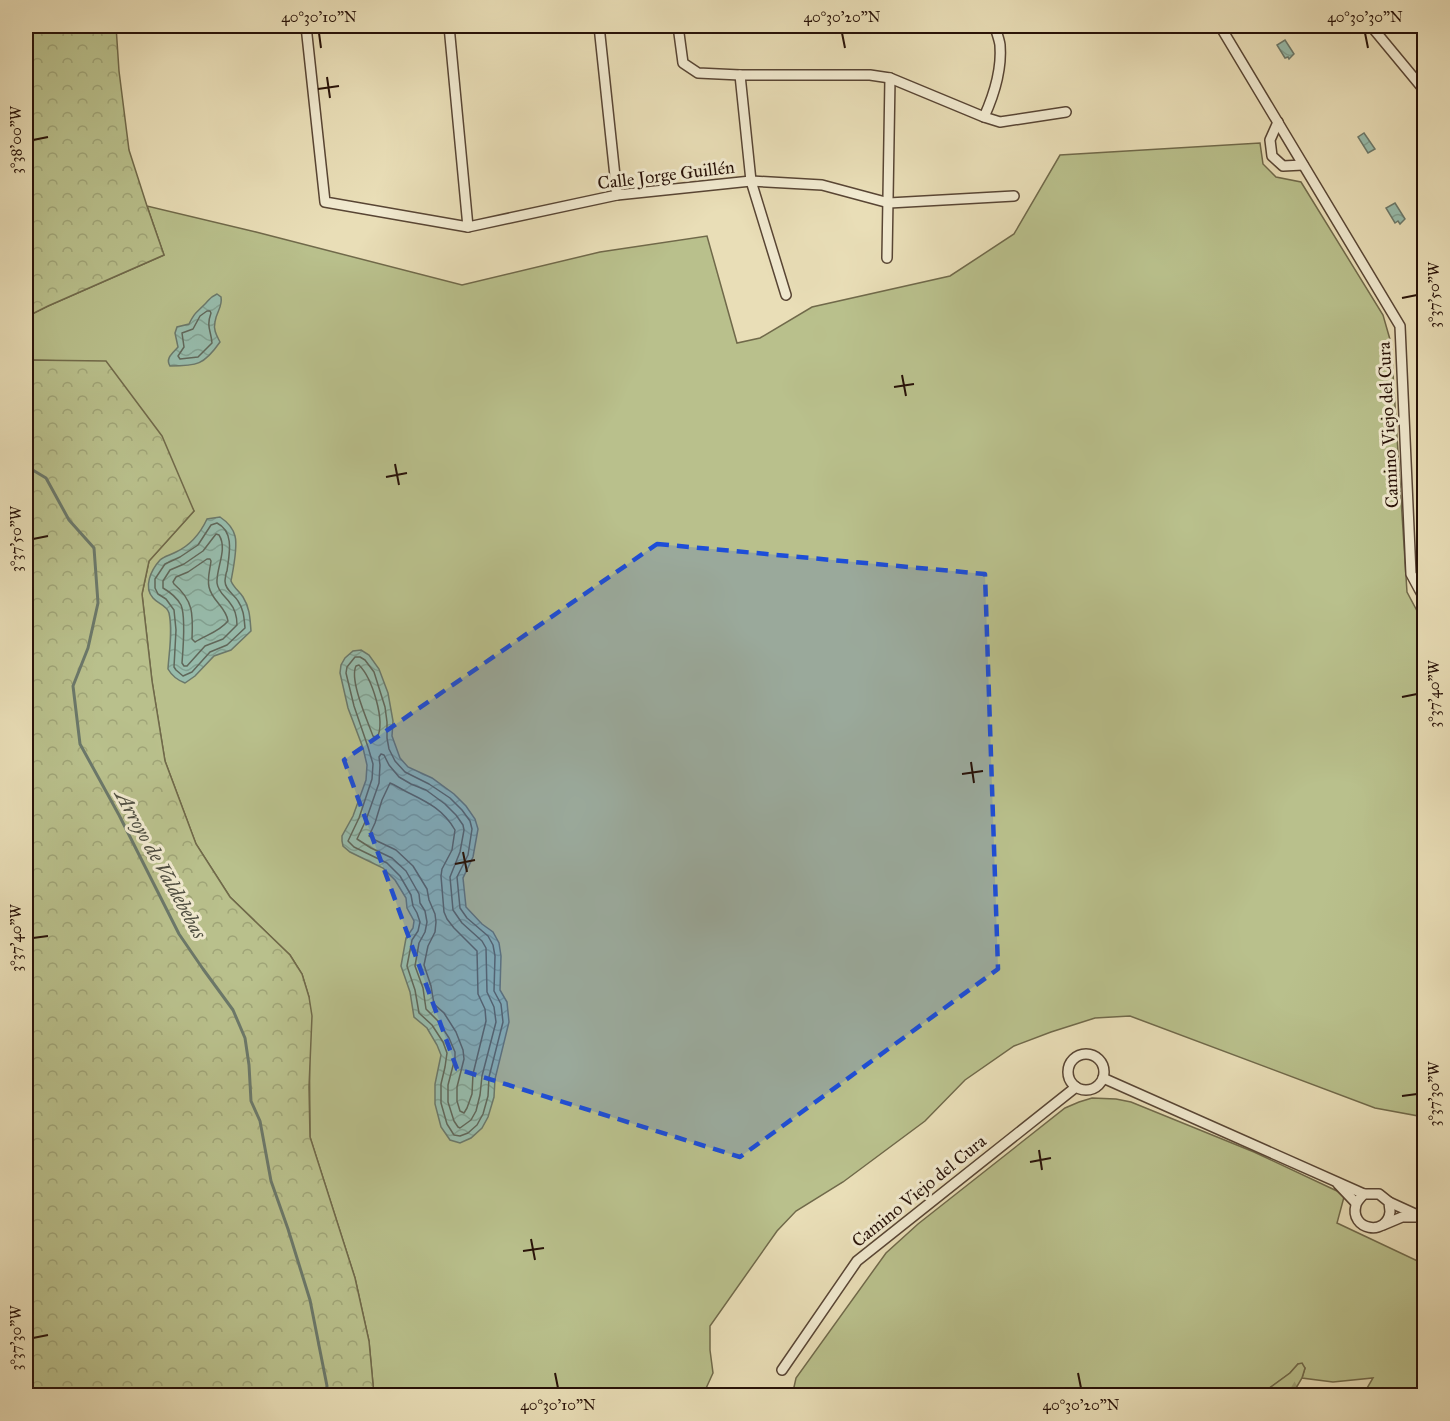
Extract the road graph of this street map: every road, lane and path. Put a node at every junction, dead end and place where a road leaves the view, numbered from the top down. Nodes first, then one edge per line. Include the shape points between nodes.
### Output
1 (306, 26) edge
2 (449, 26) edge
3 (599, 26) edge
4 (678, 26) edge
5 (995, 26) edge
6 (1221, 26) edge
7 (1371, 26) edge
8 (740, 75) junction
9 (890, 78) junction
10 (1425, 90) edge
11 (1066, 112) dead end
12 (984, 117) junction
13 (1278, 122) junction
14 (1303, 165) junction
15 (751, 181) junction
16 (617, 195) junction
17 (1014, 196) dead end
18 (889, 203) junction
19 (468, 227) junction
20 (887, 258) dead end
21 (786, 295) dead end
22 (1425, 598) edge
23 (1103, 1078) junction
24 (1076, 1087) junction
25 (1337, 1182) junction
26 (1364, 1194) junction
27 (1389, 1202) junction
28 (1356, 1203) junction
29 (1423, 1217) edge
30 (1383, 1225) junction
31 (782, 1370) dead end

1 - 19 street, Calle Jorge Guillén via 325,202
2 - 19 street
3 - 16 street
4 - 8 street via 683,63 698,72
5 - 12 street via 1000,45 998,75
6 - 13 street, Camino Viejo del Cura
7 - 10 street
8 - 9 street
8 - 15 street
9 - 12 street
9 - 18 street
11 - 12 street via 1000,122
13 - 14 street, Camino Viejo del Cura
13 - 14 street via 1270,140 1272,156 1283,166
14 - 22 street, Camino Viejo del Cura via 1400,326 1411,574
15 - 16 street, Calle Jorge Guillén
15 - 18 street, Calle Jorge Guillén via 822,186
15 - 21 street
16 - 19 street, Calle Jorge Guillén
17 - 18 street, Calle Jorge Guillén
18 - 20 street
23 - 24 street via 1092,1089
23 - 24 street via 1101,1060 1090,1054 1078,1055 1068,1071
23 - 25 street
24 - 31 street, Camino Viejo del Cura via 857,1261
25 - 26 street
25 - 28 street
26 - 27 street via 1379,1194
26 - 28 street
27 - 29 street
27 - 30 street via 1390,1213
28 - 30 street via 1355,1215 1361,1225
29 - 30 street via 1402,1217

